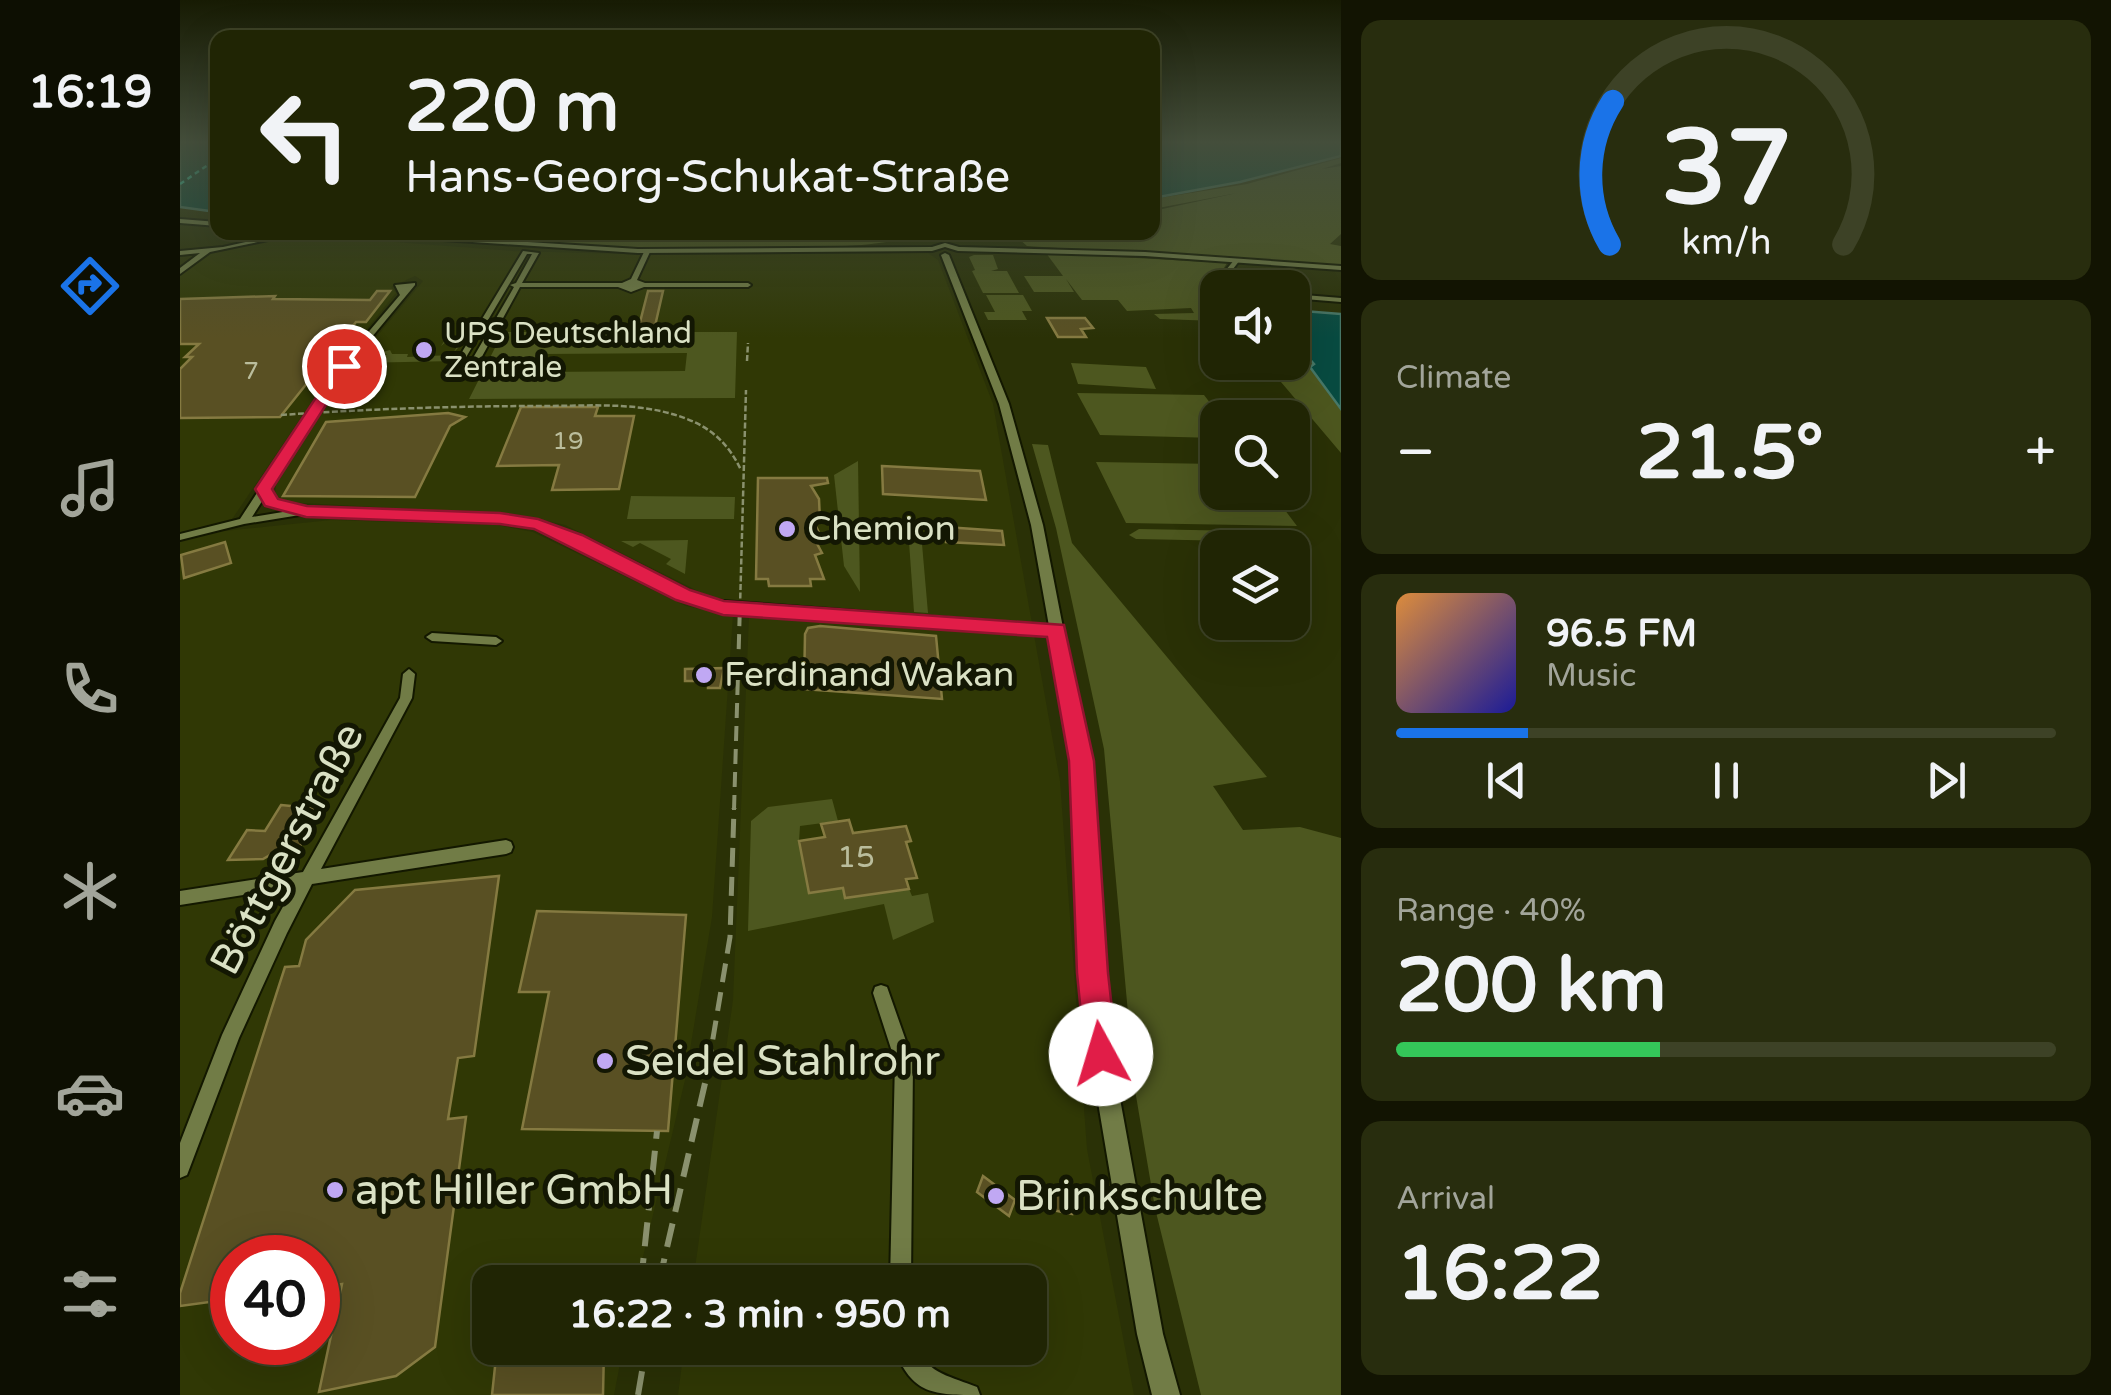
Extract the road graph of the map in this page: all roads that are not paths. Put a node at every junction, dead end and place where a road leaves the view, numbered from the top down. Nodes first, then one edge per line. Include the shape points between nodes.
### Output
1 (180, 221) edge
2 (210, 223) edge
3 (256, 240) edge
4 (452, 240) edge
5 (958, 249) junction
6 (932, 250) junction
7 (207, 251) junction
8 (643, 252) junction
9 (180, 253) edge
10 (945, 255) junction
11 (1237, 260) junction
12 (1341, 268) edge
13 (1229, 270) edge
14 (180, 272) edge
15 (633, 281) junction
16 (503, 285) junction
17 (518, 285) junction
18 (620, 285) junction
19 (643, 285) junction
20 (748, 285) dead end
21 (404, 294) dead end
22 (1310, 297) edge
23 (1341, 300) edge
24 (264, 489) junction
25 (306, 511) junction
26 (244, 521) junction
27 (180, 537) edge
28 (1056, 630) junction
29 (432, 637) dead end
30 (496, 641) dead end
31 (410, 674) dead end
32 (506, 847) dead end
33 (310, 875) junction
34 (180, 898) edge
35 (881, 993) dead end
36 (180, 1168) edge
37 (901, 1265) edge
38 (911, 1365) edge
39 (969, 1395) edge
40 (1166, 1395) edge

1 - 2 street
3 - 7 street
4 - 8 street
5 - 6 street
5 - 10 street
5 - 11 street
6 - 8 street
6 - 10 street
7 - 9 street
7 - 14 street
8 - 15 street
10 - 28 street via 1014,437
11 - 12 street
11 - 13 street
15 - 18 street
15 - 19 street
16 - 17 street
16 - 17 street via 522,254 536,254
16 - 17 street via 460,362 476,360
17 - 18 street
18 - 19 street
19 - 20 street
21 - 24 street via 344,366
22 - 23 street
24 - 25 street via 272,502
24 - 26 street
25 - 26 street
25 - 28 street via 525,521 576,539 683,595 738,609
26 - 27 street
28 - 40 street via 1082,761 1101,1054
29 - 30 street
31 - 33 street, Böttgerstraße via 406,698
32 - 33 street
33 - 34 street
33 - 36 street, Böttgerstraße via 231,1035
35 - 37 street via 904,1061
38 - 39 street via 936,1385

